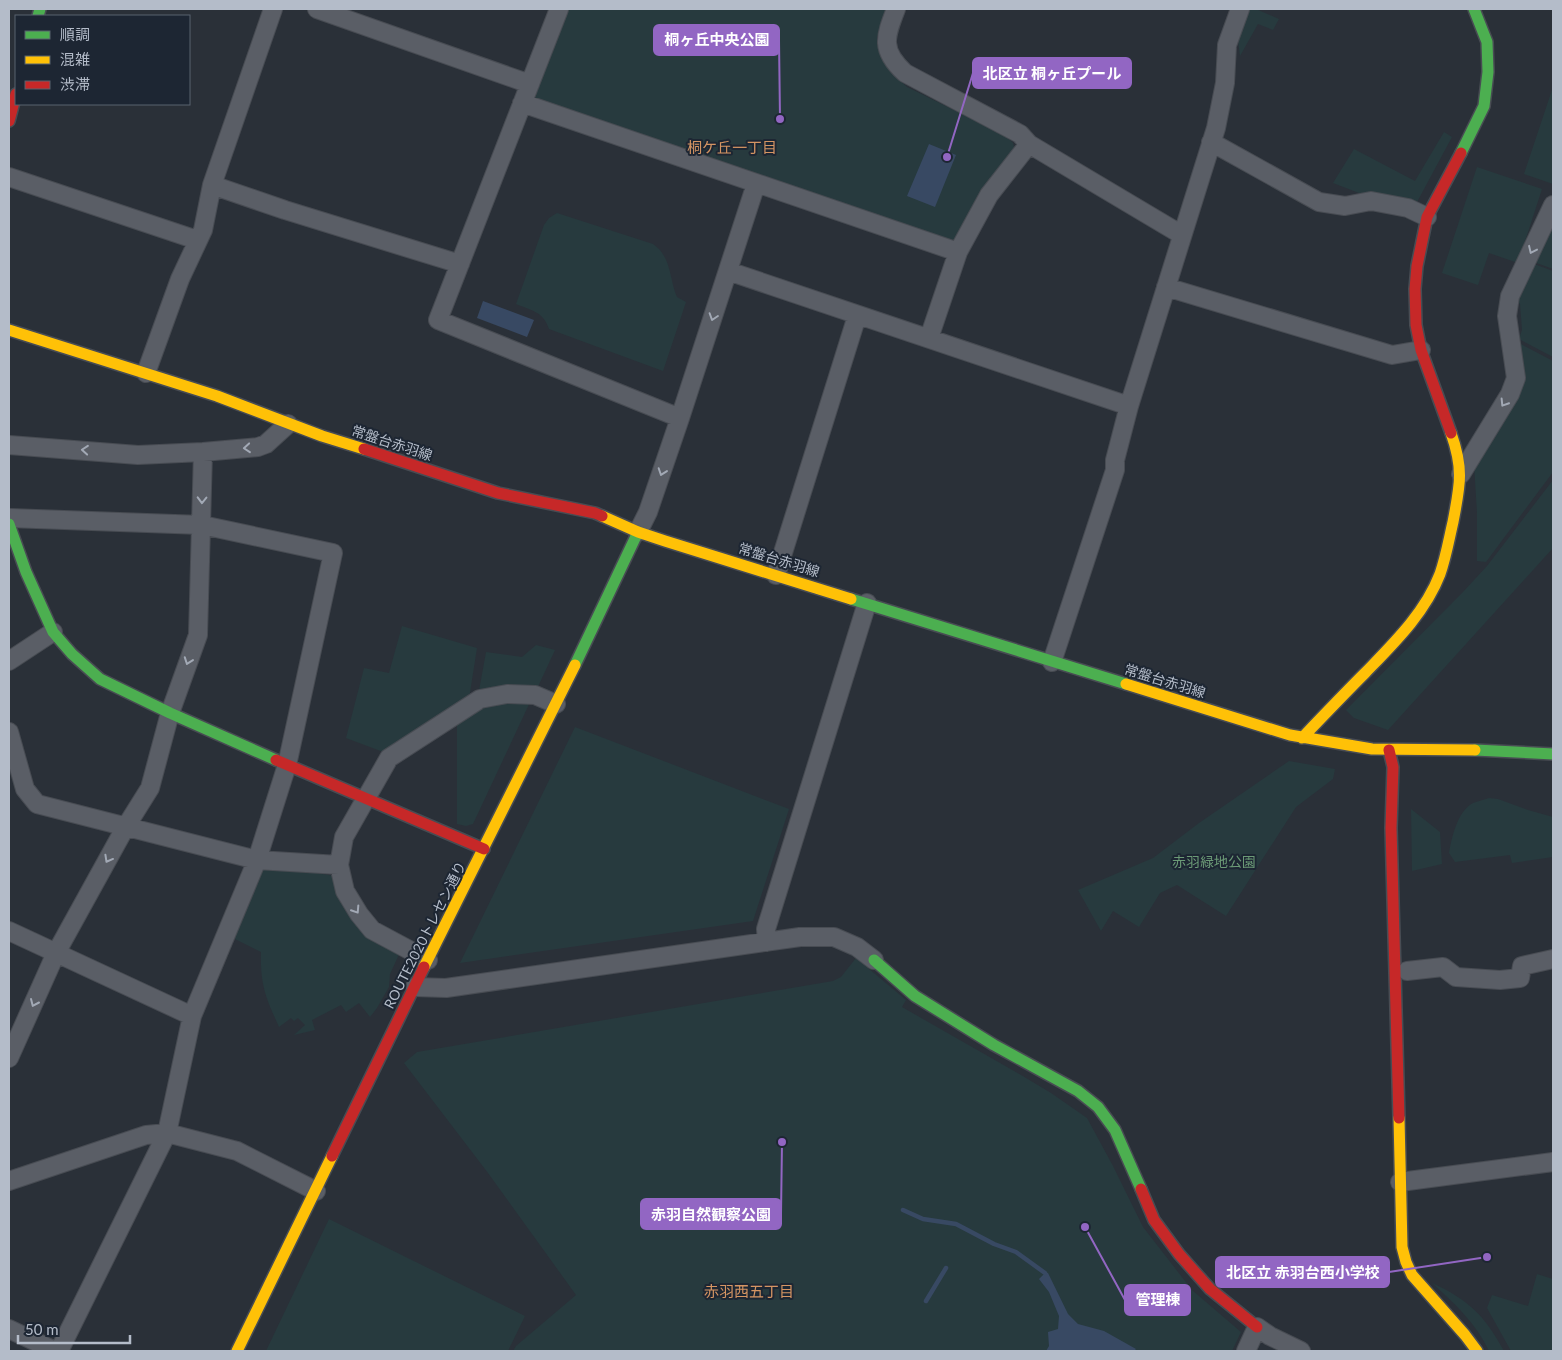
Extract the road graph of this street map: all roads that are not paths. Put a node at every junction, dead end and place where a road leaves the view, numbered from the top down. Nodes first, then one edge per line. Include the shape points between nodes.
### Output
1 (273, 9) edge
2 (317, 9) edge
3 (559, 9) edge
4 (896, 9) edge
5 (1240, 9) edge
6 (1474, 9) edge
7 (530, 84) junction
8 (15, 98) edge
9 (522, 103) junction
10 (9, 120) edge
11 (1211, 142) junction
12 (1029, 144) junction
13 (9, 176) edge
14 (756, 184) junction
15 (212, 185) junction
16 (1553, 205) edge
17 (1428, 217) junction
18 (1182, 235) junction
19 (197, 240) junction
20 (958, 252) junction
21 (460, 264) junction
22 (728, 271) junction
23 (1166, 287) junction
24 (857, 316) junction
25 (9, 330) edge
26 (928, 338) junction
27 (1421, 350) junction
28 (146, 373) junction
29 (1129, 406) junction
30 (680, 418) junction
31 (288, 424) junction
32 (9, 445) edge
33 (203, 452) junction
34 (1461, 474) junction
35 (9, 518) edge
36 (9, 524) edge
37 (202, 526) junction
38 (638, 532) junction
39 (776, 575) junction
40 (867, 603) junction
41 (54, 632) junction
42 (9, 662) edge
43 (1052, 662) junction
44 (556, 704) junction
45 (170, 713) junction
46 (9, 732) edge
47 (1302, 738) junction
48 (1389, 750) junction
49 (1553, 754) edge
50 (288, 766) junction
51 (365, 799) junction
52 (125, 828) junction
53 (484, 850) junction
54 (257, 860) junction
55 (339, 865) junction
56 (9, 931) edge
57 (767, 942) junction
58 (56, 954) junction
59 (1553, 959) edge
60 (428, 960) junction
61 (874, 960) joint
62 (1407, 971) dead end
63 (415, 988) junction
64 (192, 1016) junction
65 (9, 1058) edge
66 (167, 1133) junction
67 (1553, 1162) edge
68 (9, 1181) edge
69 (1400, 1182) junction
70 (316, 1191) junction
71 (1257, 1328) junction
72 (9, 1329) edge
73 (55, 1351) edge
74 (59, 1351) edge
75 (237, 1351) edge
76 (1246, 1351) edge
77 (1301, 1351) edge
78 (1476, 1351) edge

1 - 15 street
2 - 7 street
3 - 7 street
4 - 12 street via 886,34 896,65 915,80 1020,134
5 - 11 street via 1227,45 1225,83
6 - 17 street via 1487,42 1484,106
7 - 9 street
8 - 10 street
9 - 14 street
9 - 21 street
11 - 17 street via 1319,202 1345,206 1371,201 1408,208
11 - 18 street
12 - 18 street
12 - 20 street via 989,195
13 - 19 street
14 - 20 street
14 - 22 street
15 - 19 street via 203,230
15 - 21 street
16 -> 34 street via 1510,296 1507,316 1516,378 1510,394
17 - 27 street via 1415,289 1416,325
18 - 23 street
19 - 28 street
20 - 26 street
21 - 30 street via 438,320
22 - 24 street via 848,310
22 -> 30 street
23 - 27 street via 1392,355
23 - 29 street
24 - 26 street
24 - 39 street
25 - 28 street, 常盤台赤羽線
26 - 29 street
27 - 34 street via 1454,442
28 - 31 street, 常盤台赤羽線
29 - 43 street via 1114,470
30 -> 38 street
31 -> 33 street via 258,447
31 - 38 street, 常盤台赤羽線 via 502,495 595,514
33 -> 32 street via 138,454
33 -> 37 street
34 - 47 street via 1448,546 1440,574 1427,600 1402,635
35 - 37 street
36 - 41 street via 26,572
37 -> 45 street via 198,635
37 - 50 street via 333,553
38 - 39 street, 常盤台赤羽線
38 - 44 street, ROUTE2020トレセン通り
39 - 40 street, 常盤台赤羽線
40 - 43 street, 常盤台赤羽線
40 - 57 street via 766,929
41 - 42 street
41 - 45 street via 72,654 100,679
43 - 47 street, 常盤台赤羽線
44 - 51 street via 535,695 507,694 480,699 389,758
44 - 53 street, ROUTE2020トレセン通り
45 - 50 street
45 - 52 street via 150,788
46 - 52 street via 25,788 36,804
47 - 48 street, 常盤台赤羽線
48 - 49 street, 常盤台赤羽線
48 - 69 street via 1393,767 1391,828
50 - 51 street
50 - 54 street
51 - 53 street
51 - 55 street via 344,837
52 - 54 street
52 -> 58 street
53 - 60 street, ROUTE2020トレセン通り
54 - 55 street
54 - 64 street
55 -> 60 street via 345,891 372,930
56 - 58 street
57 - 61 street via 834,937 857,947
57 - 63 street via 446,988
58 - 64 street
58 -> 65 street
59 - 62 street via 1522,966 1520,978 1500,980 1456,977 1443,967
60 - 63 street, ROUTE2020トレセン通り
61 - 71 street via 915,996 994,1045 1078,1091 1098,1107 1115,1130 1154,1220 1210,1289
63 - 70 street, ROUTE2020トレセン通り
64 - 66 street
66 - 68 street via 146,1135
66 - 70 street via 237,1151
66 - 74 street
67 - 69 street
69 - 78 street via 1402,1247 1406,1262 1412,1275
70 - 75 street, ROUTE2020トレセン通り
71 - 76 street
71 - 77 street
72 - 73 street

